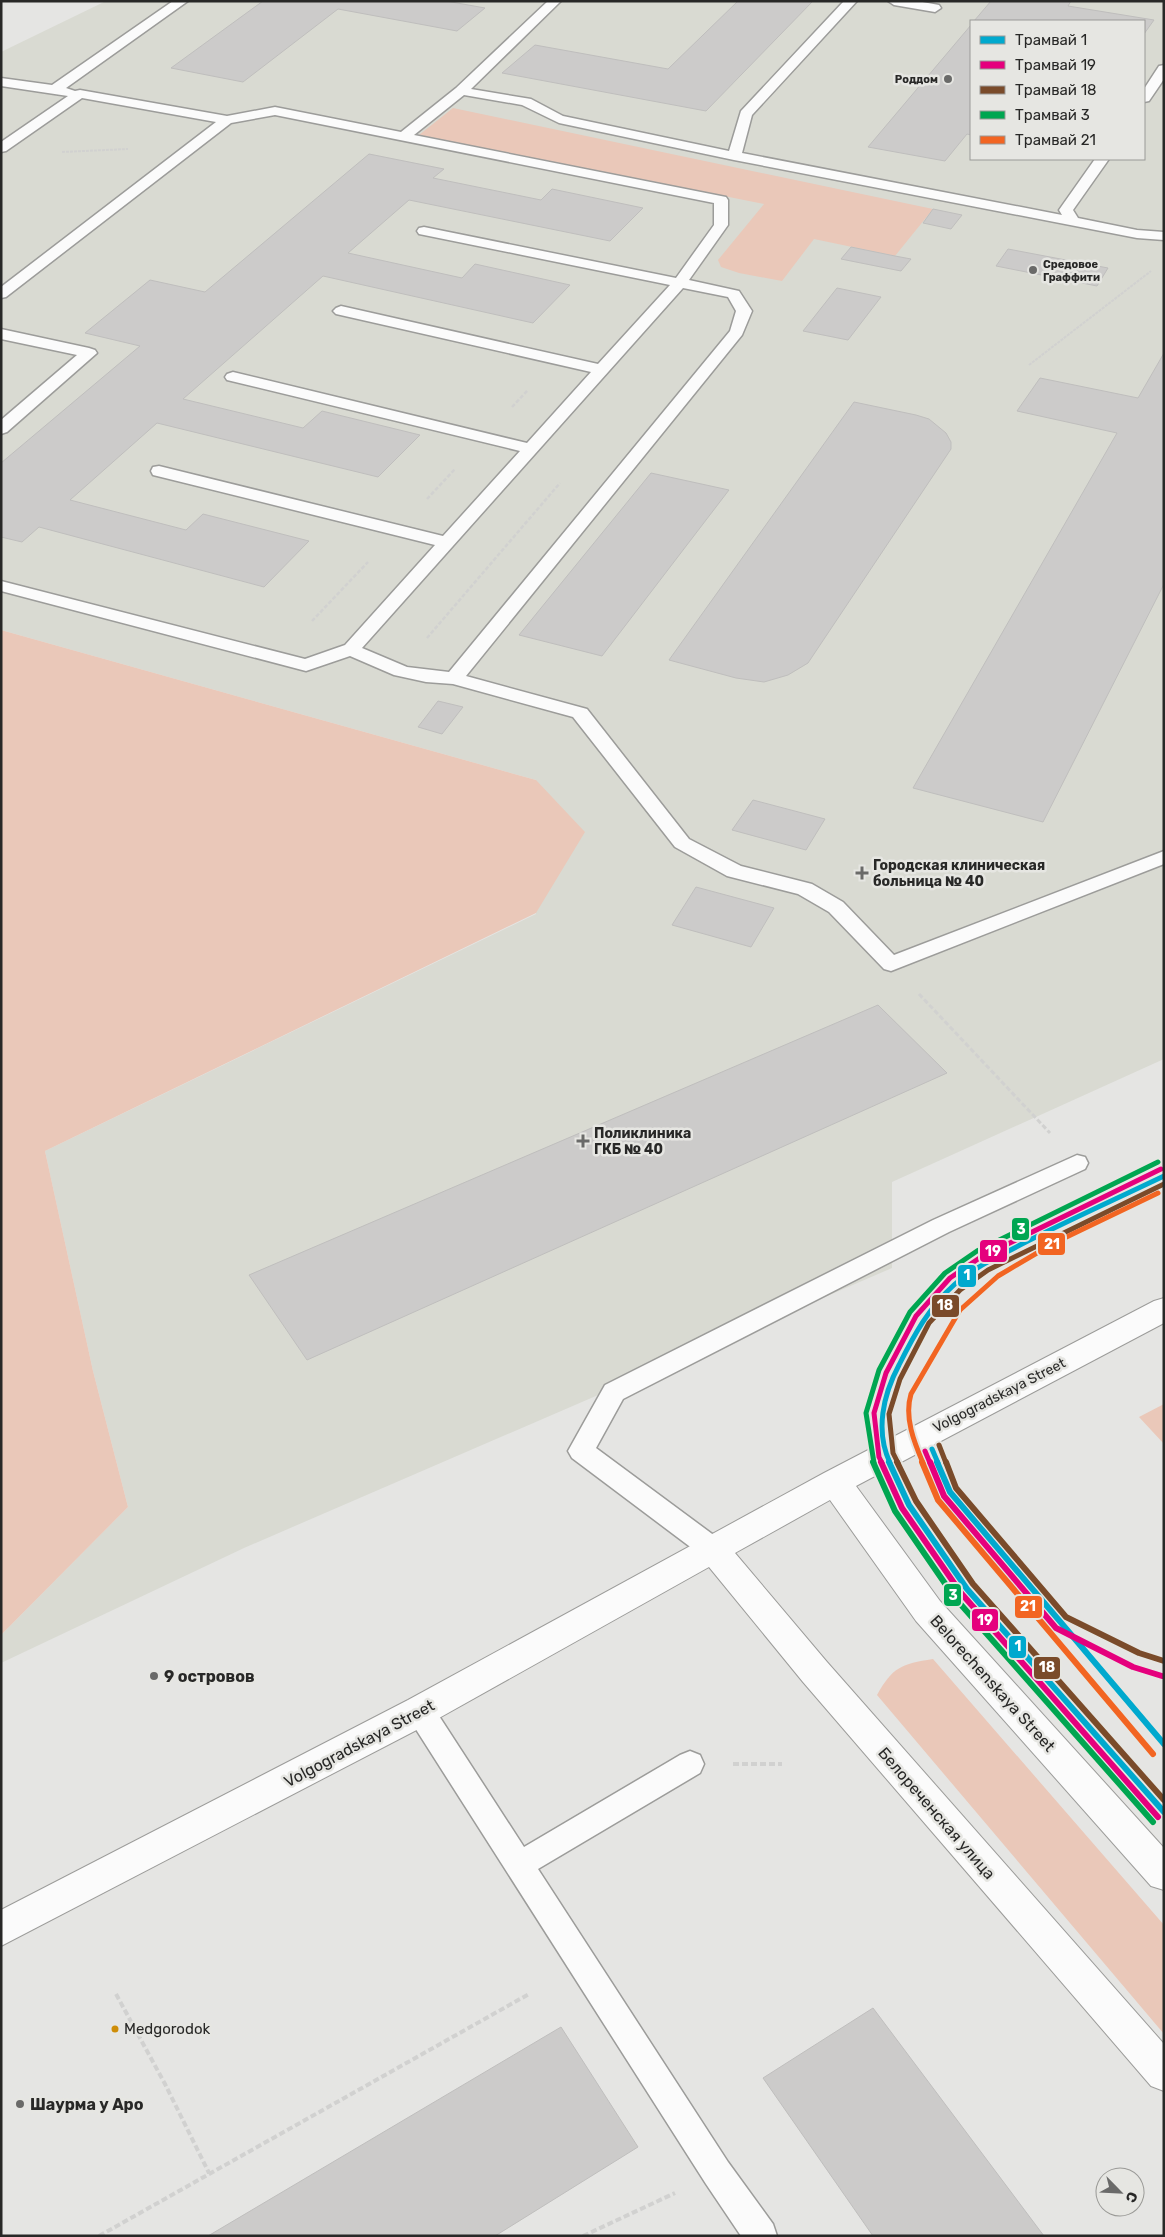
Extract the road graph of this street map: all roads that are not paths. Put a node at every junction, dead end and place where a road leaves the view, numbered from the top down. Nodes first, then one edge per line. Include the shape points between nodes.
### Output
1 (182, 1) edge
2 (851, 1) edge
3 (894, 1) edge
4 (551, 2) edge
5 (935, 8) dead end
6 (1164, 69) edge
7 (1, 82) edge
8 (54, 90) junction
9 (461, 91) junction
10 (80, 94) junction
11 (1145, 97) edge
12 (227, 120) junction
13 (404, 136) junction
14 (1, 148) edge
15 (734, 156) junction
16 (1101, 160) edge
17 (1073, 222) junction
18 (424, 231) dead end
19 (1164, 236) edge
20 (680, 284) junction
21 (1, 294) edge
22 (341, 311) dead end
23 (1, 334) edge
24 (602, 370) junction
25 (233, 377) dead end
26 (1, 429) edge
27 (531, 449) junction
28 (159, 471) dead end
29 (446, 542) junction
30 (1, 586) edge
31 (351, 649) junction
32 (454, 678) junction
33 (1164, 857) edge
34 (1077, 1163) road end
35 (1164, 1309) edge
36 (835, 1482) junction
37 (714, 1550) junction
38 (420, 1712) junction
39 (690, 1764) road end
40 (518, 1866) junction
41 (1164, 1874) edge
42 (1, 1929) edge
43 (1164, 2074) edge
44 (761, 2236) edge

1 - 8 lane
2 - 15 lane via 746,114
3 - 5 lane
4 - 9 lane
6 - 11 lane
7 - 8 lane
8 - 10 lane
9 - 13 lane
9 - 15 lane via 526,102 558,119
10 - 12 lane
10 - 14 lane
12 - 13 lane via 275,111
12 - 21 lane
13 - 20 lane via 721,200 721,225
15 - 17 lane
16 - 17 lane via 1066,210
17 - 19 lane
18 - 20 lane
20 - 24 lane
20 - 32 lane via 734,294 744,311 737,332
22 - 24 lane
23 - 26 lane via 89,353
24 - 27 lane
25 - 27 lane
27 - 29 lane
28 - 29 lane
29 - 31 lane
30 - 31 lane via 306,666
31 - 32 lane via 382,666 431,678
32 - 33 lane via 580,713 682,843 734,871 806,889 836,906 890,964
34 - 37 lane via 941,1226 614,1392 581,1451
35 - 36 street, Volgogradskaya Street
36 - 37 street, Volgogradskaya Street
36 - 41 street, Belorechenskaya Street via 928,1611
37 - 38 street, Volgogradskaya Street
37 - 43 street, Белореченская улица via 821,1679
38 - 40 lane
38 - 42 street, Volgogradskaya Street
39 - 40 lane
40 - 44 lane

